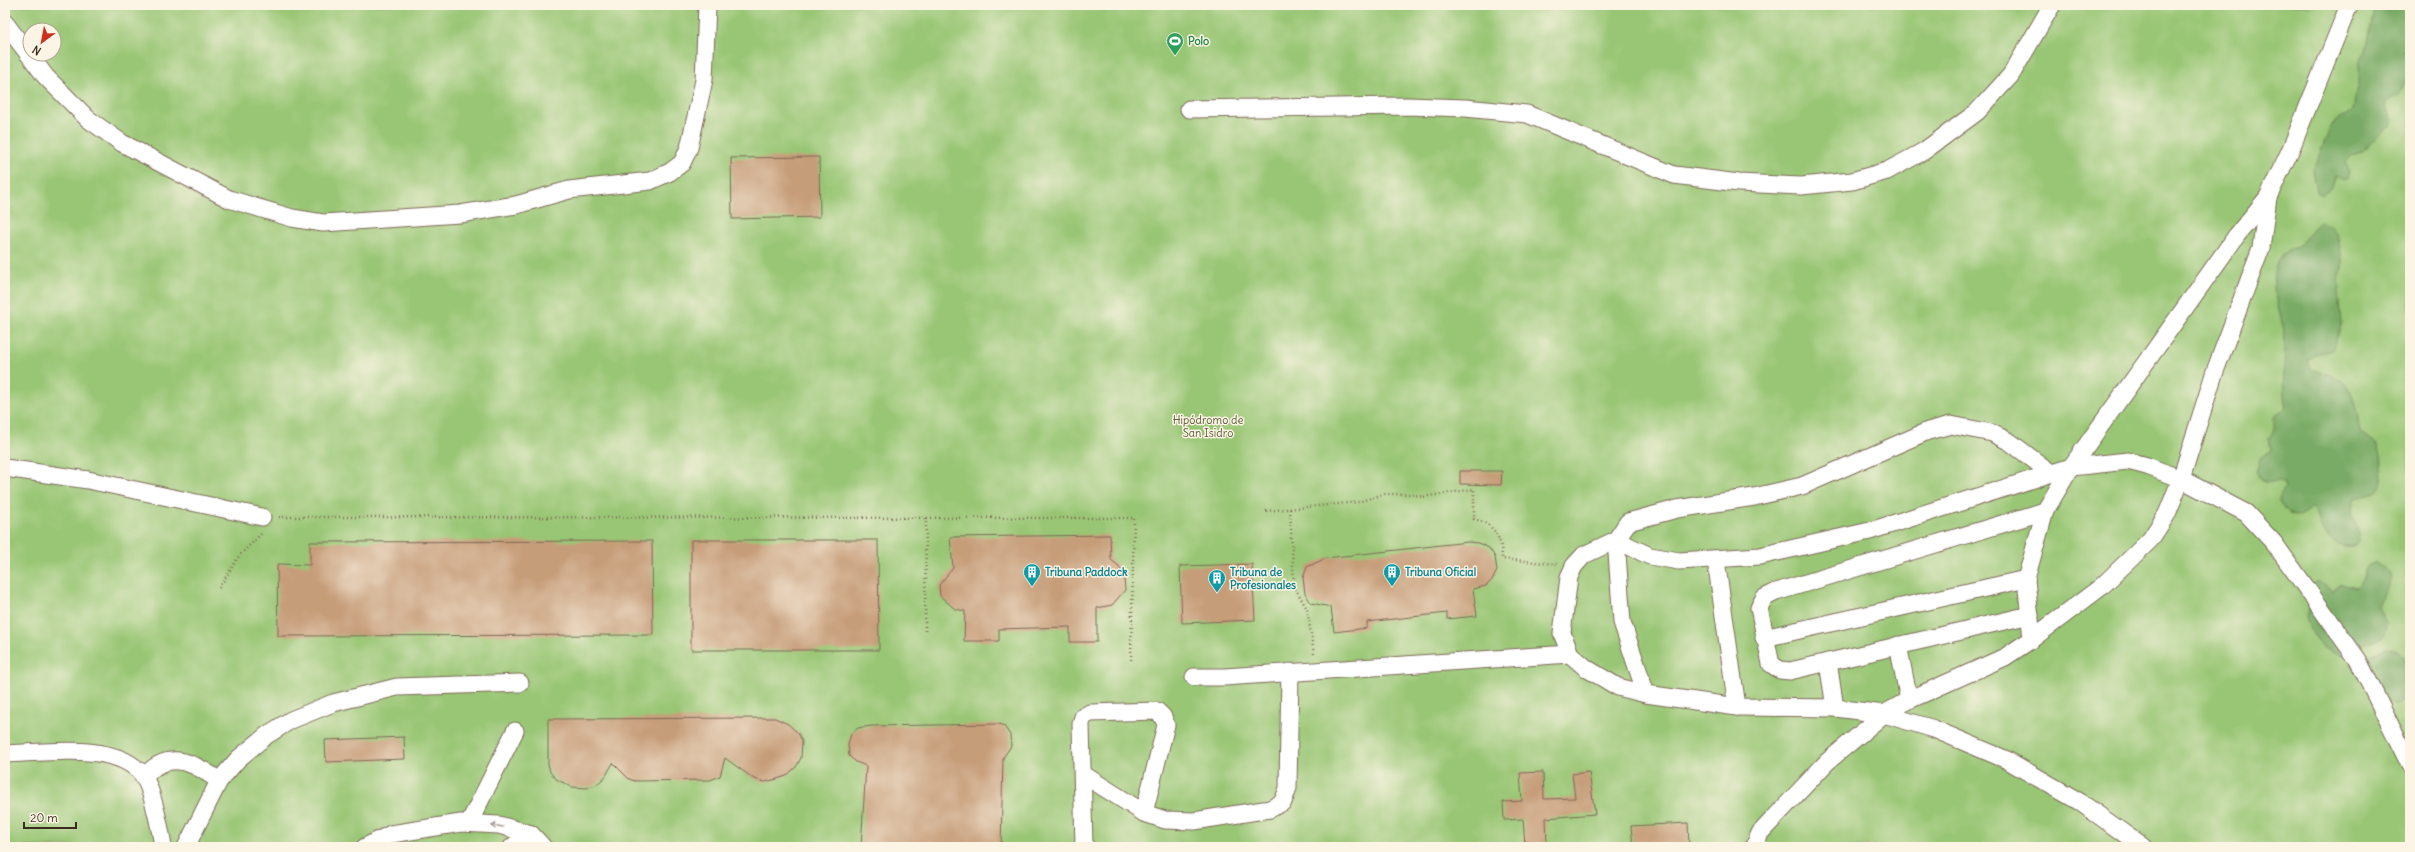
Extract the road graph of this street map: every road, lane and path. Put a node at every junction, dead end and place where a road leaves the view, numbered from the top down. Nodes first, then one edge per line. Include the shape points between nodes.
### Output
1 (707, 5) edge
2 (2052, 5) edge
3 (2349, 5) edge
4 (5, 23) edge
5 (1189, 109) dead end
6 (2268, 197) junction
7 (2071, 467) junction
8 (5, 468) edge
9 (2051, 473) junction
10 (2181, 478) junction
11 (1290, 509) junction
12 (1266, 511) dead end
13 (2045, 511) junction
14 (926, 518) junction
15 (262, 525) junction
16 (1616, 540) junction
17 (1716, 560) junction
18 (1574, 566) junction
19 (2026, 579) junction
20 (219, 588) dead end
21 (2030, 615) junction
22 (925, 632) dead end
23 (1764, 638) junction
24 (2032, 639) junction
25 (1898, 645) junction
26 (1570, 654) junction
27 (1131, 660) dead end
28 (1828, 662) junction
29 (1316, 670) junction
30 (1290, 672) junction
31 (1194, 676) dead end
32 (520, 683) dead end
33 (1646, 694) junction
34 (1909, 700) junction
35 (1737, 707) junction
36 (1835, 708) junction
37 (1884, 714) junction
38 (515, 731) dead end
39 (5, 754) edge
40 (2410, 764) edge
41 (1084, 775) junction
42 (144, 777) junction
43 (220, 782) junction
44 (1144, 813) junction
45 (469, 823) junction
46 (531, 834) junction
47 (396, 841) edge
48 (163, 847) edge
49 (186, 847) edge
50 (365, 847) edge
51 (512, 847) edge
52 (543, 847) edge
53 (1084, 847) edge
54 (1754, 847) edge
55 (2143, 847) edge

1 - 4 lane via 704,80 691,140 682,163 670,172 650,181 569,190 516,205 460,214 323,223 292,218 230,199 122,144 88,119 46,77
2 - 5 lane via 2011,75 1977,112 1924,151 1887,171 1852,181 1801,186 1739,183 1674,175 1526,114 1407,106
3 - 6 lane via 2290,151
6 - 7 lane via 2237,235
6 - 10 lane via 2261,248 2214,374
7 - 9 lane
7 - 10 lane via 2128,461
7 - 13 lane
8 - 15 lane via 88,480
9 - 16 lane via 2010,442 1992,433 1951,425 1928,432 1802,486 1754,497 1677,509 1628,522
9 - 17 lane via 1870,531 1760,556
10 - 24 lane via 2167,514 2150,540 2101,587
10 - 40 lane via 2246,513 2274,543 2358,660
11 - 12 path
11 - 18 path via 1358,502 1384,494 1411,494 1423,497 1474,489 1474,519 1496,531 1502,544 1502,558
11 - 29 path via 1294,586 1307,609
13 - 19 lane
13 - 23 lane via 1776,592 1764,598 1759,608
14 - 15 path
14 - 22 path
14 - 27 path via 1134,518
15 - 20 path
16 - 17 lane via 1650,556 1679,561
16 - 18 lane via 1584,554
16 - 33 lane via 1622,622
17 - 35 lane
18 - 26 lane via 1569,577 1562,633
19 - 21 lane
19 - 23 lane
21 - 24 lane
21 - 25 lane
23 - 28 lane via 1772,664 1780,670 1790,671
24 - 34 lane via 2005,657
25 - 28 lane
25 - 34 lane
26 - 29 lane
26 - 33 lane via 1586,668 1618,687
28 - 36 lane
29 - 30 lane
30 - 31 lane via 1224,677
30 - 44 lane via 1288,788 1283,802 1270,809 1194,821 1165,820
32 - 43 lane via 397,688 333,703 291,720 267,735 238,759
33 - 35 lane
34 - 37 lane
35 - 36 lane
36 - 37 lane
37 - 54 lane via 1827,762 1760,833
37 - 55 lane via 1934,729 2007,760 2080,802
38 - 45 lane
39 - 42 lane via 82,752 112,755 130,764
41 - 44 lane
41 - 44 lane via 1081,724 1083,717 1090,713 1157,711 1166,725
41 - 53 lane
42 - 43 lane via 153,766 165,761 192,764
42 - 48 lane
43 - 49 lane
46 -> 45 lane via 499,825
45 - 47 lane
46 - 51 lane
46 - 52 lane
47 - 50 lane

